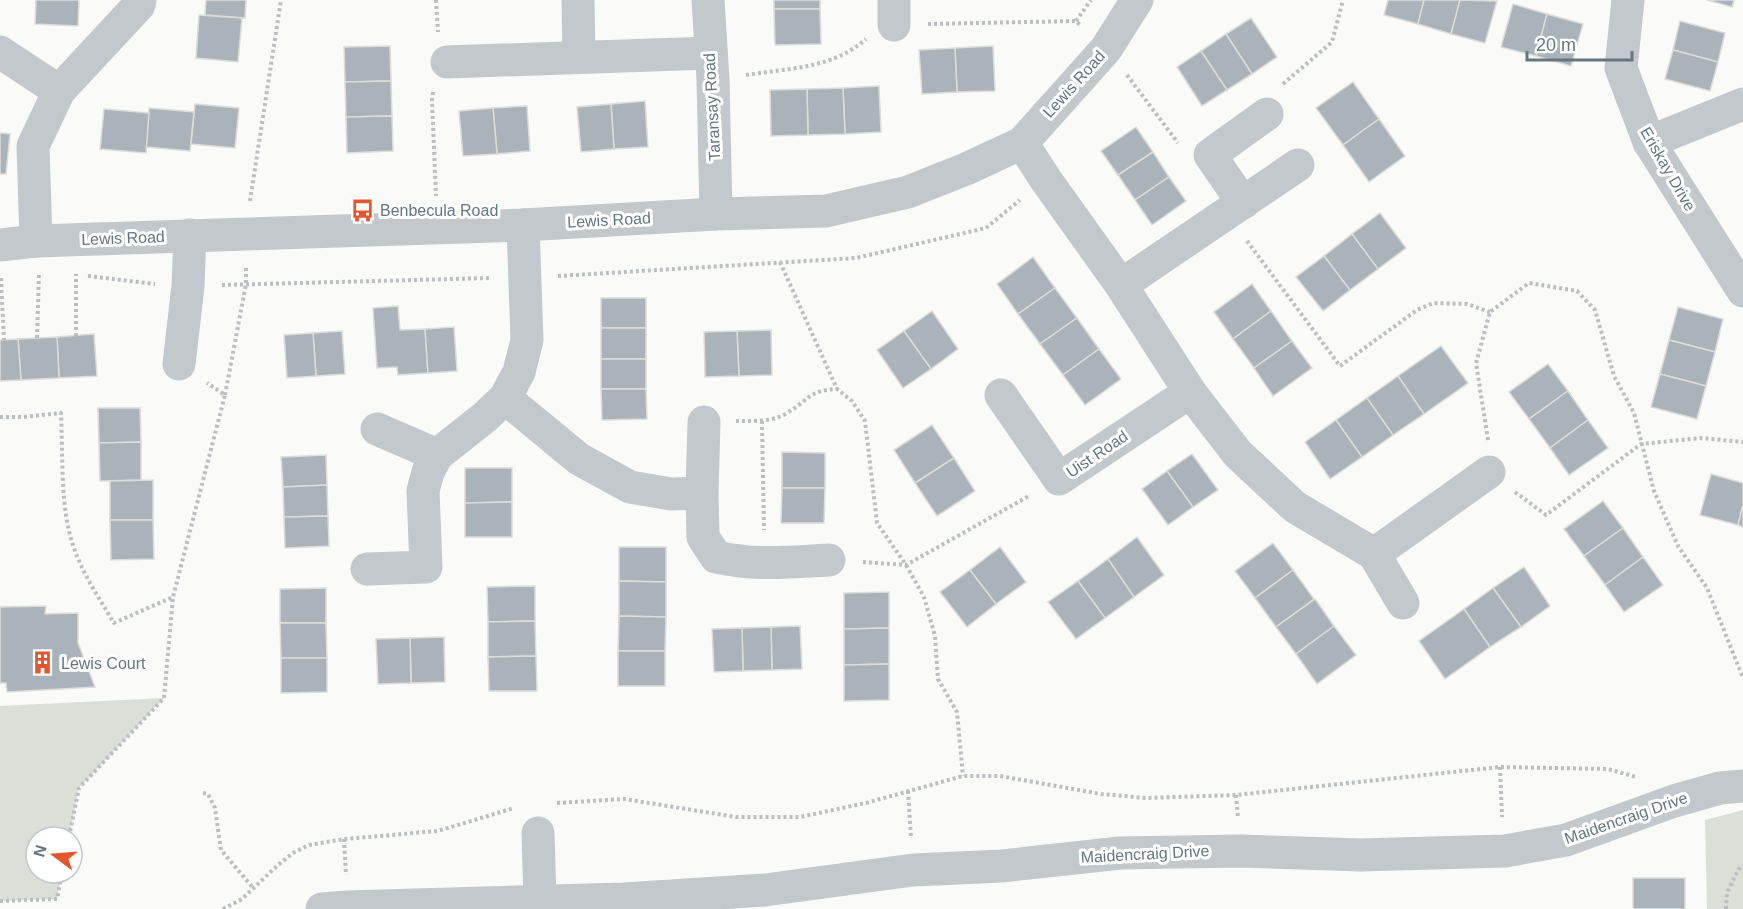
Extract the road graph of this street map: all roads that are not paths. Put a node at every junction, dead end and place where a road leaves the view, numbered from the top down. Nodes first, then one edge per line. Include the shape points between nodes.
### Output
1 (140, 0) edge
2 (578, 0) edge
3 (708, 0) edge
4 (1137, 0) edge
5 (1628, 0) edge
6 (0, 52) edge
7 (579, 57) junction
8 (440, 65) road end
9 (711, 66) junction
10 (59, 91) junction
11 (1743, 104) edge
12 (1267, 114) road end
13 (1649, 142) junction
14 (1022, 143) junction
15 (1298, 165) dead end
16 (1235, 208) junction
17 (716, 214) junction
18 (523, 225) junction
19 (190, 235) junction
20 (0, 245) edge
21 (38, 256) junction
22 (1121, 285) junction
23 (1743, 291) edge
24 (179, 364) road end
25 (1190, 392) junction
26 (1001, 395) dead end
27 (505, 398) junction
28 (704, 422) road end
29 (377, 429) dead end
30 (437, 455) junction
31 (1489, 472) road end
32 (702, 493) junction
33 (1374, 554) junction
34 (829, 560) road end
35 (367, 569) dead end
36 (1403, 603) dead end
37 (1743, 786) edge
38 (530, 820) road end
39 (540, 901) junction
40 (322, 909) edge

1 - 10 street
2 - 7 street
3 - 9 street, Taransay Road
4 - 14 street, Lewis Road via 1106,49
5 - 13 street, Eriskay Drive via 1621,68
6 - 10 street
7 - 8 street
7 - 9 street
9 - 17 street, Taransay Road
10 - 21 street via 33,146
11 - 13 street
12 - 16 street via 1210,155
13 - 23 street, Eriskay Drive
14 - 17 street, Lewis Road via 908,192 826,212
14 - 22 street
15 - 16 street
16 - 22 street
17 - 18 street, Lewis Road
18 - 19 street, Lewis Road
18 - 27 street via 526,340 519,372
19 - 21 street, Lewis Road
19 - 24 street
20 - 21 street, Lewis Road
22 - 25 street
25 - 26 street, Uist Road via 1059,479
25 - 33 street via 1238,454 1295,507
27 - 30 street
27 - 32 street via 579,459 630,487 670,494
28 - 32 street
29 - 30 street
30 - 35 street via 423,491 426,567
31 - 33 street
32 - 34 street via 703,537 716,557 765,564
33 - 36 street
37 - 39 street, Maidencraig Drive via 1674,801 1566,840 1505,851 1361,855 1120,853 1002,866 913,870 765,890
38 - 39 street
39 - 40 street, Maidencraig Drive

